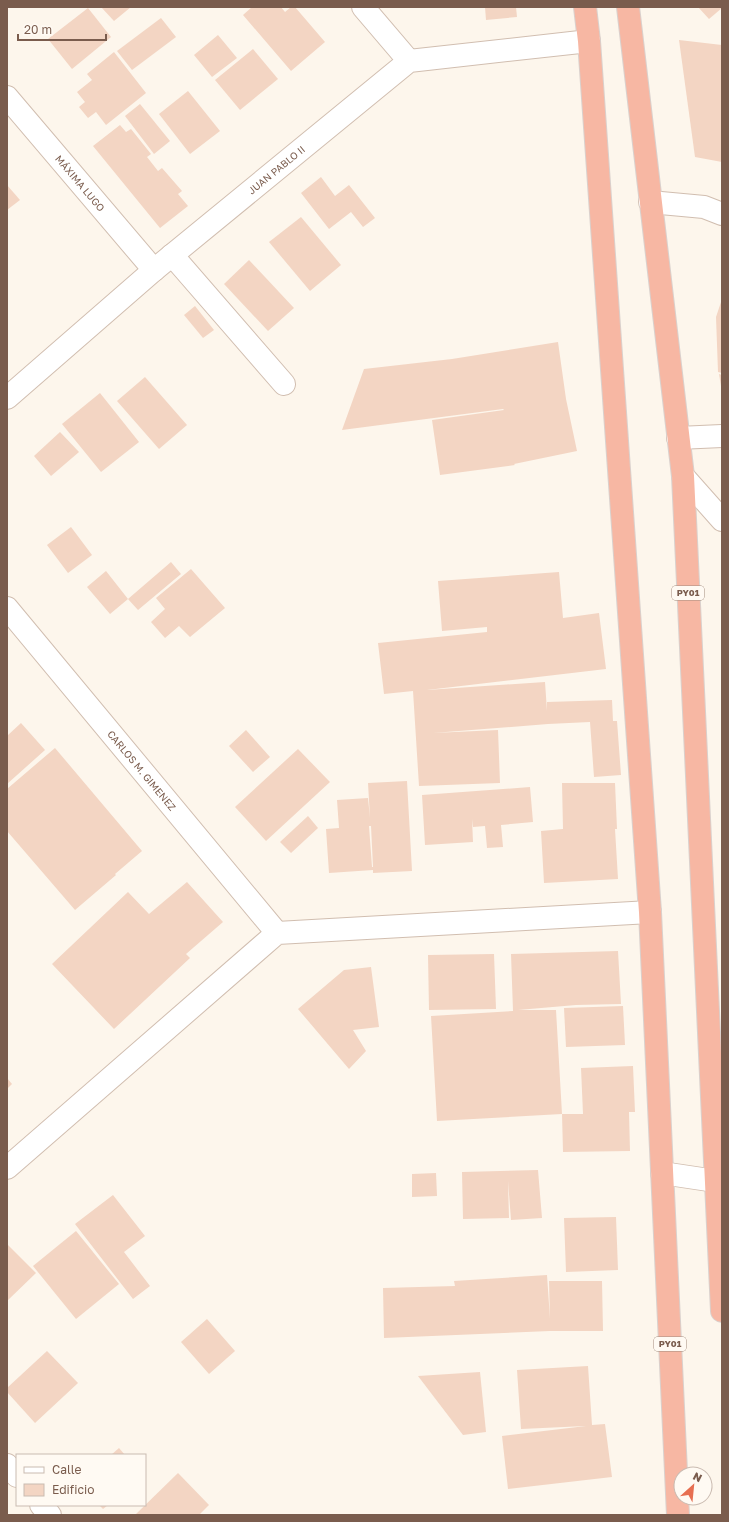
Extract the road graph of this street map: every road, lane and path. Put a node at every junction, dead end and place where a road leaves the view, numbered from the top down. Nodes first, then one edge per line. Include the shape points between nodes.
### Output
1 (363, 7) edge
2 (586, 7) edge
3 (628, 7) edge
4 (590, 41) junction
5 (409, 61) junction
6 (7, 97) edge
7 (650, 202) junction
8 (722, 214) edge
9 (172, 255) junction
10 (154, 270) junction
11 (284, 384) dead end
12 (7, 398) edge
13 (722, 436) edge
14 (678, 438) junction
15 (683, 476) junction
16 (722, 520) edge
17 (7, 608) edge
18 (650, 912) junction
19 (277, 933) junction
20 (7, 1168) edge
21 (662, 1173) junction
22 (719, 1181) edge
23 (722, 1311) edge
24 (7, 1465) edge
25 (16, 1475) edge
26 (42, 1506) edge
27 (50, 1515) edge
28 (678, 1515) edge

1 - 5 street
2 - 4 highway, PY01
3 - 7 highway, PY01
4 - 5 street
4 - 18 highway, PY01
5 - 9 street, JUAN PABLO II
6 - 10 street, MÁXIMA LUGO
7 - 8 street via 704,207
7 - 14 highway, PY01
9 - 10 street, JUAN PABLO II
9 - 11 street
10 - 12 street, JUAN PABLO II
13 - 14 street
14 - 15 highway, PY01
15 - 16 street
15 - 22 highway, PY01
17 - 19 street, CARLOS M. GIMENEZ
18 - 19 street
18 - 21 highway, PY01
19 - 20 street
21 - 22 street
21 - 28 highway, PY01
22 - 23 highway, PY01
24 - 25 street
26 - 27 street

